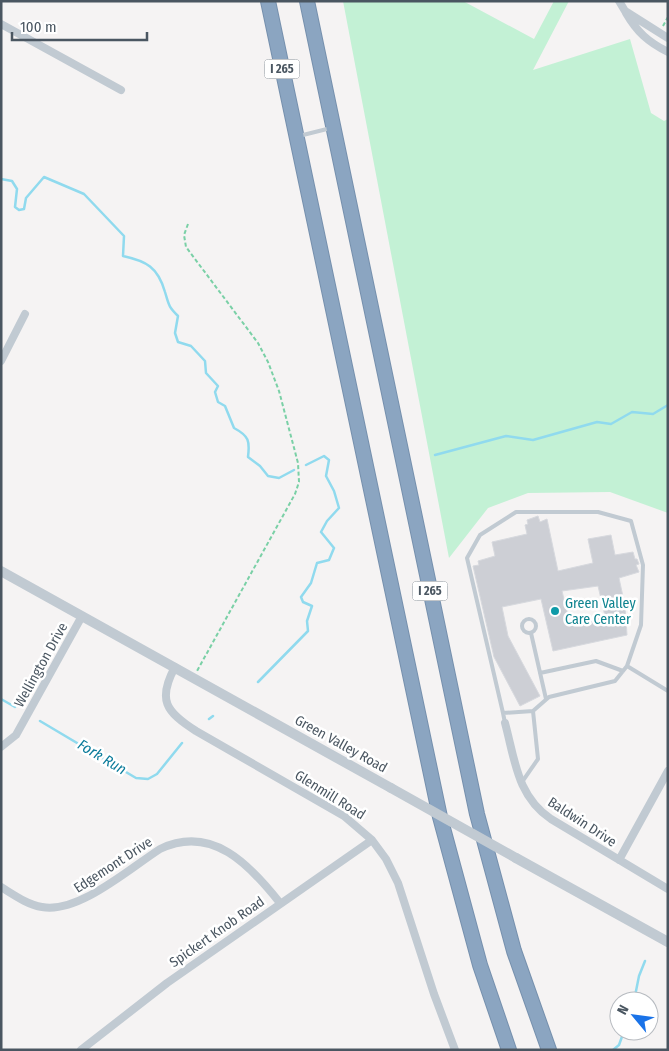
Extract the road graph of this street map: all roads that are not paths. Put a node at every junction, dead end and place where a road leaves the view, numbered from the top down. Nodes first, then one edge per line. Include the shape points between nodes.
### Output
1 (268, 1) edge
2 (307, 1) edge
3 (619, 1) edge
4 (625, 11) junction
5 (1, 24) edge
6 (668, 38) edge
7 (668, 52) edge
8 (121, 90) dead end
9 (334, 127) junction
10 (296, 137) junction
11 (25, 314) dead end
12 (1, 361) edge
13 (1, 571) edge
14 (82, 616) junction
15 (531, 633) dead end
16 (627, 666) junction
17 (175, 667) junction
18 (623, 671) junction
19 (540, 673) junction
20 (668, 691) edge
21 (546, 699) junction
22 (533, 711) junction
23 (503, 713) junction
24 (505, 723) joint
25 (1, 747) edge
26 (668, 771) edge
27 (521, 784) junction
28 (372, 840) junction
29 (619, 860) junction
30 (1, 887) edge
31 (668, 889) edge
32 (280, 903) junction
33 (668, 942) edge
34 (81, 1050) edge
35 (456, 1050) edge
36 (508, 1050) edge
37 (549, 1050) edge

1 - 10 highway, I 265
2 - 9 highway, I 265
3 - 4 street
4 - 6 street
4 - 7 street via 640,34
5 - 8 street
9 - 10 lane
9 - 37 highway, I 265 via 477,814 514,951
10 - 36 highway, I 265 via 440,818 480,965
11 - 12 street
13 - 14 street, Green Valley Road
14 - 17 street, Green Valley Road
14 - 25 street, Wellington Drive via 16,735
15 - 19 lane
16 - 18 lane
16 - 20 lane
16 - 23 lane via 641,625 643,565 631,521 598,512 516,512 480,535 467,558
17 - 28 street, Glenmill Road via 165,694 176,718 344,816
17 - 33 street, Green Valley Road, bridge
18 - 19 lane via 596,661
18 - 21 lane via 615,681
19 - 21 lane
21 - 22 lane
22 - 23 lane
22 - 27 lane via 538,759
23 - 24 lane
24 - 27 street, Baldwin Drive
26 - 29 street
27 - 29 street, Baldwin Drive via 529,799 543,813
28 - 32 street, Spickert Knob Road
28 - 35 street, Glenmill Road via 398,883
29 - 31 street, Baldwin Drive
30 - 32 street, Edgemont Drive via 31,904 61,908 89,897 160,849 190,840 210,844 238,858 260,877
32 - 34 street, Spickert Knob Road via 167,983

